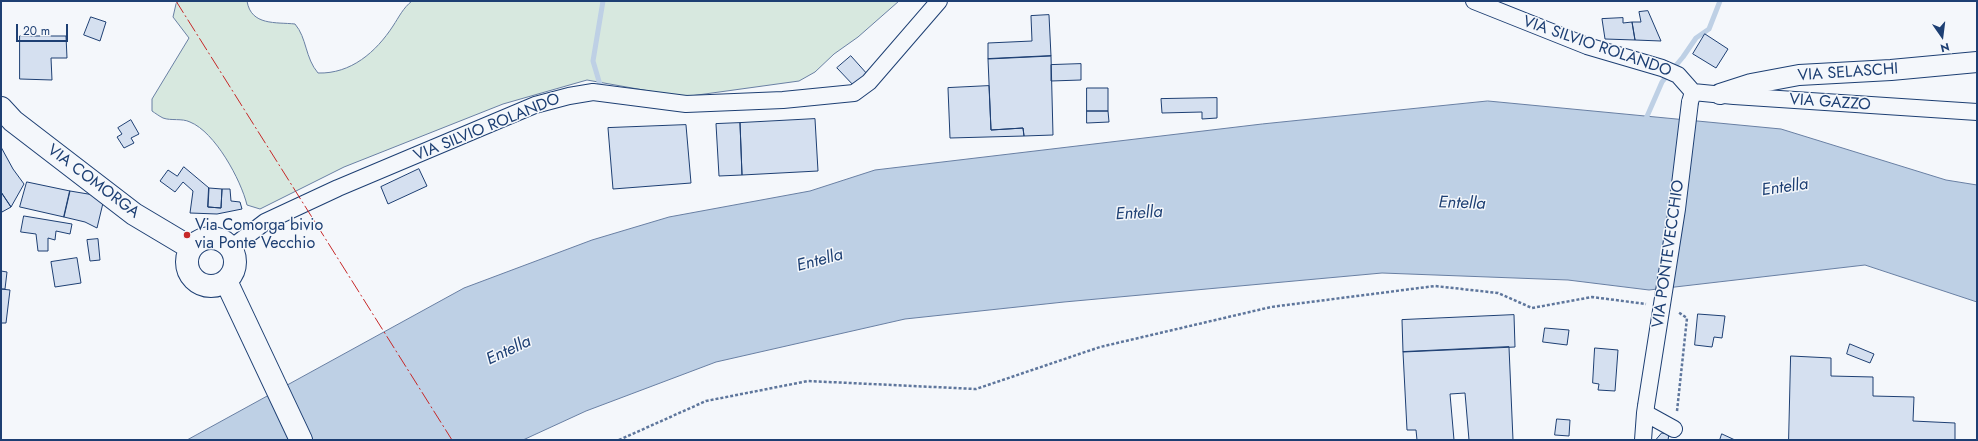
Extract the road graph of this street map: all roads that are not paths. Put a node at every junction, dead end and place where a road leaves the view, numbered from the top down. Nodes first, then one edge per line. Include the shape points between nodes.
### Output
1 (940, 1) edge
2 (1474, 1) edge
3 (1977, 62) edge
4 (1720, 94) junction
5 (1692, 97) junction
6 (1, 108) edge
7 (1977, 112) edge
8 (191, 248) junction
9 (231, 248) junction
10 (229, 287) junction
11 (1646, 409) junction
12 (1674, 429) road end
13 (301, 440) edge
14 (1643, 440) edge

1 - 9 street, VIA SILVIO ROLANDO via 873,78 854,93 783,100 686,104 593,92 568,96 535,106 332,191 265,222
2 - 5 street, VIA SILVIO ROLANDO via 1587,46 1678,75
3 - 4 street, VIA SELASCHI via 1891,70 1799,74 1751,84
4 - 5 street, VIA GAZZO
4 - 7 street, VIA GAZZO
5 - 11 street, VIA PONTEVECCHIO, bridge
6 - 8 main road, VIA COMORGA via 12,121 134,214
8 - 9 main road via 197,242 211,238 226,242
8 - 10 main road via 187,262 192,277 204,285
9 - 10 main road via 236,262
10 - 13 main road
11 - 12 street
11 - 14 street, VIA PONTEVECCHIO

